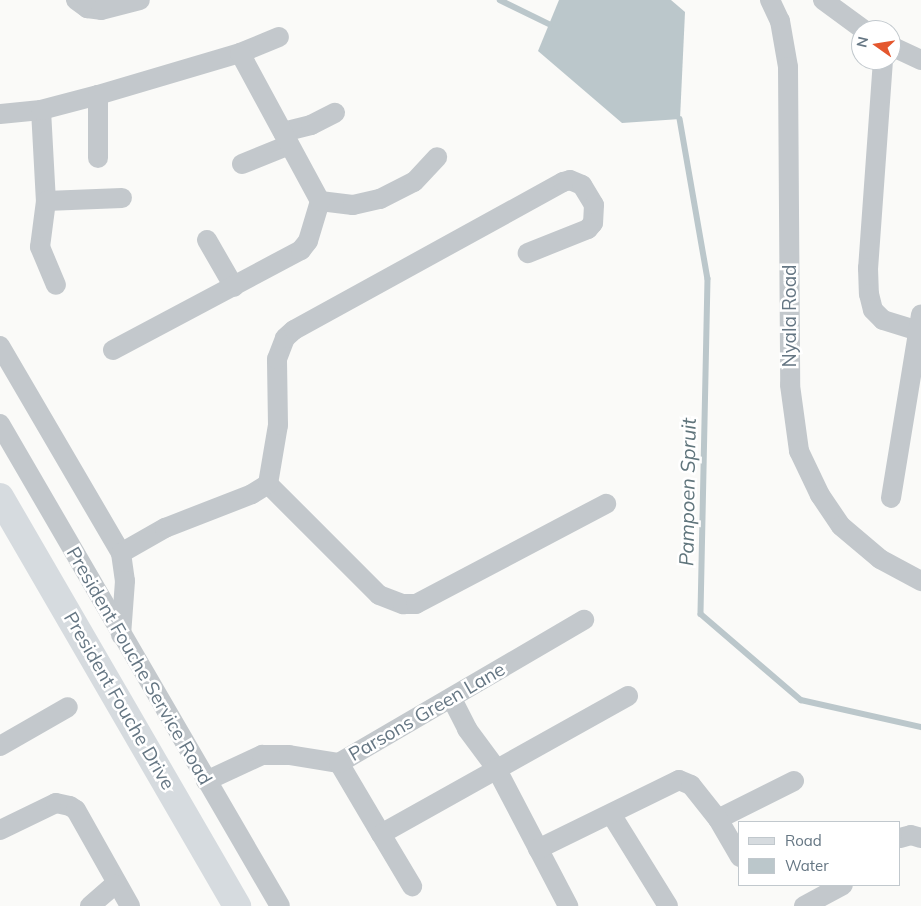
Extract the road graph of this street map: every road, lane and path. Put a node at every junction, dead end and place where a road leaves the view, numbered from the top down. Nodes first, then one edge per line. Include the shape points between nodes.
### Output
1 (76, 0) edge
2 (140, 0) edge
3 (770, 0) edge
4 (823, 0) edge
5 (841, 7) edge
6 (854, 20) edge
7 (279, 37) dead end
8 (901, 51) edge
9 (240, 53) junction
10 (921, 60) edge
11 (882, 70) edge
12 (98, 95) junction
13 (41, 110) junction
14 (335, 113) dead end
15 (0, 114) edge
16 (286, 139) junction
17 (437, 157) dead end
18 (98, 158) dead end
19 (242, 164) dead end
20 (122, 198) dead end
21 (320, 201) junction
22 (46, 202) junction
23 (207, 240) dead end
24 (528, 253) dead end
25 (56, 285) dead end
26 (234, 287) junction
27 (919, 322) edge
28 (0, 346) edge
29 (113, 350) dead end
30 (0, 424) edge
31 (268, 484) junction
32 (0, 497) edge
33 (891, 498) dead end
34 (606, 504) dead end
35 (121, 553) junction
36 (921, 581) edge
37 (584, 620) dead end
38 (121, 635) junction
39 (628, 696) dead end
40 (452, 699) junction
41 (68, 706) dead end
42 (0, 746) edge
43 (339, 763) junction
44 (496, 768) junction
45 (206, 781) junction
46 (794, 781) dead end
47 (612, 814) junction
48 (718, 819) junction
49 (0, 830) edge
50 (381, 834) junction
51 (901, 838) edge
52 (921, 838) edge
53 (538, 850) junction
54 (738, 854) edge
55 (115, 884) junction
56 (412, 886) dead end
57 (841, 886) edge
58 (90, 906) edge
59 (130, 906) edge
60 (237, 906) edge
61 (280, 906) edge
62 (568, 906) edge
63 (668, 906) edge
64 (804, 906) edge

1 - 2 street via 87,8 101,10
3 - 36 street, Nyala Road via 780,21 788,67 790,385 799,451 820,495 841,526 880,559
4 - 5 street
5 - 6 street
7 - 9 street
8 - 10 street
9 - 12 street
9 - 16 street
11 - 27 street via 868,268 869,294 873,310 883,320
12 - 13 street
12 - 18 street
13 - 15 street
13 - 22 street
14 - 16 street
16 - 19 street
16 - 21 street
17 - 21 street via 414,182 380,199 353,205
20 - 22 street
21 - 26 street via 308,241 301,250
22 - 25 street via 40,247
23 - 26 street
24 - 31 street via 588,229 593,223 594,205 582,185 570,180 563,182 294,330 285,338 277,360 278,425
26 - 29 street
27 - 33 street
28 - 35 street
30 - 38 street, President Fouche Service Road
31 - 34 street via 379,595 403,604 416,604
31 - 35 street via 252,494 165,528
32 - 60 street, President Fouche Drive
35 - 38 street via 125,580
37 - 40 street, Parsons Green Lane
38 - 45 street, President Fouche Service Road
39 - 44 street
40 - 43 street, Parsons Green Lane
40 - 44 street via 467,729
41 - 42 street
43 - 45 street, Parsons Green Lane via 289,755 262,755
43 - 50 street
44 - 50 street
44 - 53 street
45 - 61 street, President Fouche Service Road
46 - 48 street
47 - 48 street via 679,780 691,786
47 - 53 street
47 - 63 street
48 - 54 street
49 - 55 street via 56,803 70,806 76,810
50 - 56 street
51 - 52 street via 911,835
53 - 62 street
55 - 58 street
55 - 59 street
57 - 64 street

